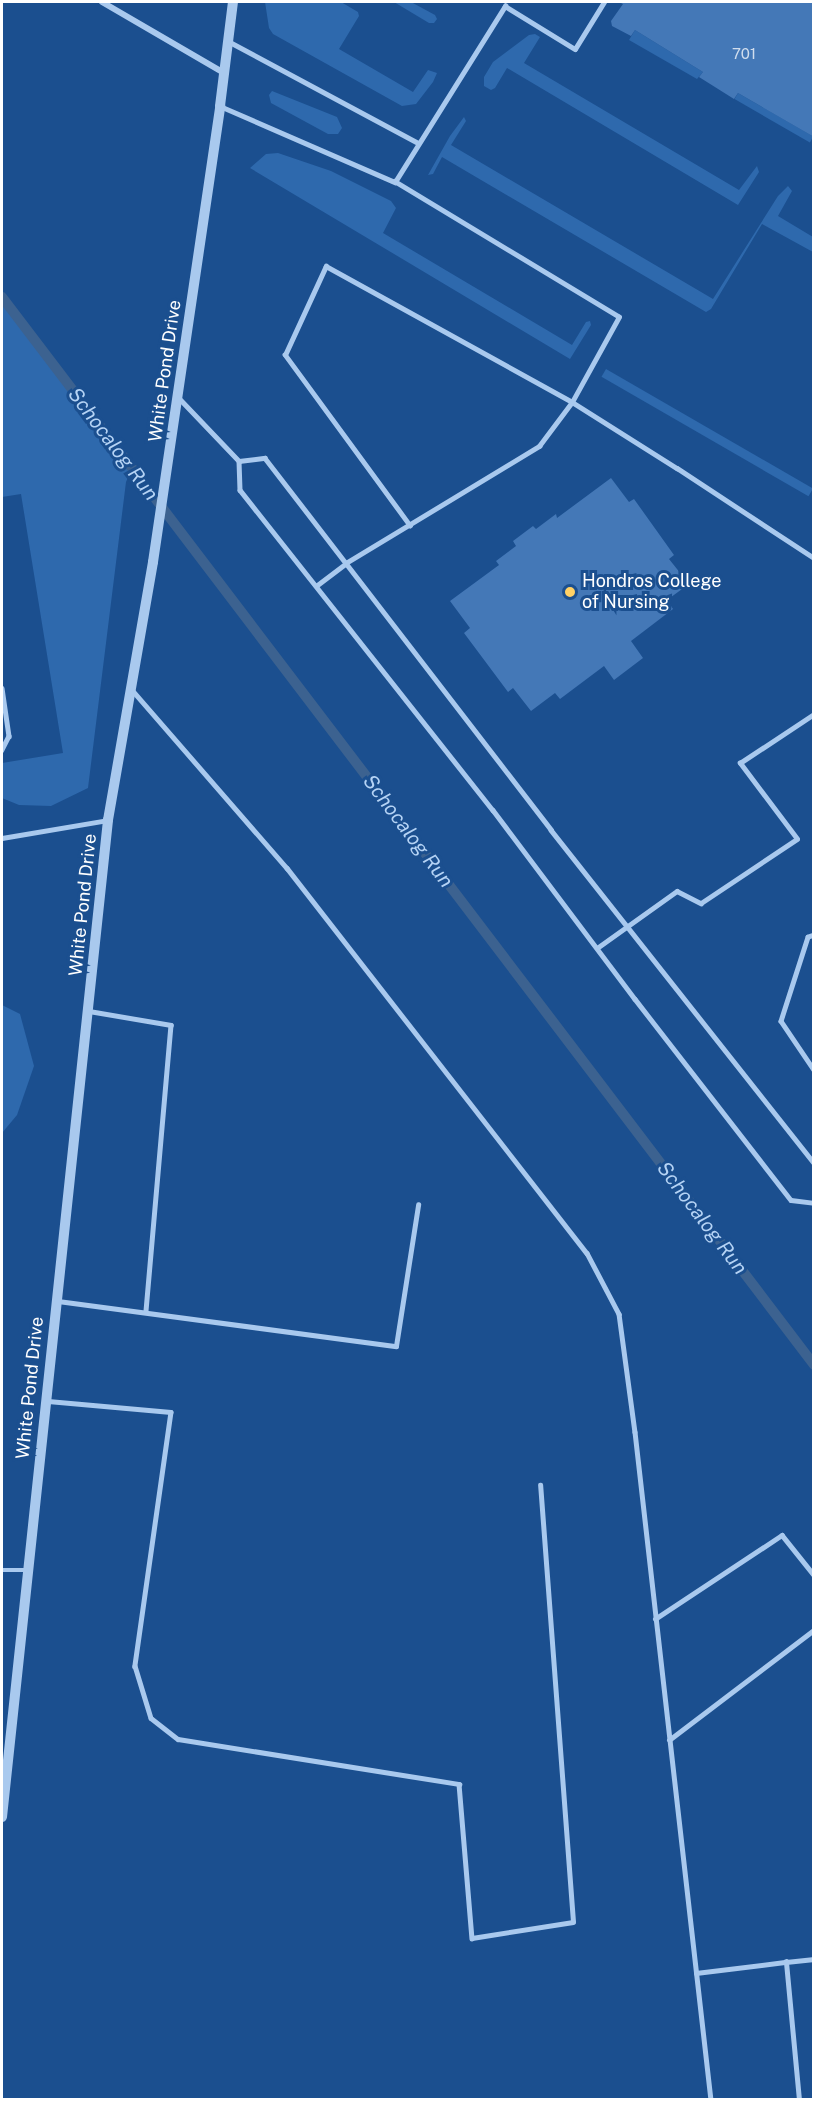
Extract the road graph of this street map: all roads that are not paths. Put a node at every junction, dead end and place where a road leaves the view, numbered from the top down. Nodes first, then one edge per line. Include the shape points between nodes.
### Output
1 (102, 2) edge
2 (233, 2) edge
3 (604, 2) edge
4 (227, 40) junction
5 (224, 73) junction
6 (220, 106) junction
7 (418, 143) junction
8 (396, 182) junction
9 (178, 397) junction
10 (572, 402) junction
11 (239, 461) junction
12 (410, 526) junction
13 (813, 558) edge
14 (346, 563) junction
15 (316, 586) junction
16 (2, 688) edge
17 (131, 689) junction
18 (813, 714) edge
19 (2, 750) edge
20 (108, 820) junction
21 (2, 838) edge
22 (626, 925) junction
23 (813, 934) edge
24 (597, 948) junction
25 (88, 1011) junction
26 (813, 1070) edge
27 (813, 1163) edge
28 (813, 1203) edge
29 (418, 1205) dead end
30 (56, 1301) junction
31 (146, 1312) junction
32 (45, 1400) junction
33 (540, 1485) dead end
34 (2, 1570) edge
35 (28, 1570) junction
36 (813, 1575) edge
37 (655, 1618) junction
38 (813, 1630) edge
39 (669, 1740) junction
40 (2, 1817) edge
41 (813, 1959) edge
42 (786, 1962) junction
43 (696, 1973) junction
44 (711, 2100) edge
45 (800, 2100) edge

1 - 5 street
2 - 4 street, White Pond Drive
3 - 7 lane via 575,49 505,6
4 - 5 street, White Pond Drive
4 - 7 lane
5 - 6 street, White Pond Drive
6 - 8 lane
6 - 9 street, White Pond Drive
7 - 8 lane
8 - 10 lane via 619,317
9 - 11 lane
9 - 17 street, White Pond Drive
10 - 12 lane via 538,446
10 - 12 lane via 326,266 285,355
10 - 13 lane
11 - 14 lane via 265,458
11 - 15 lane via 240,490
12 - 14 lane
14 - 15 lane
14 - 22 lane
15 - 24 lane via 494,810
16 - 19 lane via 9,736
17 - 20 street, White Pond Drive
17 - 37 lane via 287,868 587,1253 619,1314
18 - 22 lane via 740,763 797,838 701,903 677,891
20 - 21 lane
20 - 25 street, White Pond Drive
22 - 24 lane
22 - 27 lane
23 - 26 lane via 808,937 781,1021
24 - 28 lane via 791,1200
25 - 30 street, White Pond Drive
25 - 31 lane via 171,1025
29 - 31 lane via 396,1346
30 - 31 lane
30 - 32 street, White Pond Drive
32 - 33 lane via 171,1412 135,1666 151,1718 178,1739 459,1784 472,1938 573,1922
32 - 35 street, White Pond Drive
34 - 35 lane
35 - 40 street, White Pond Drive
36 - 37 lane via 782,1535
37 - 39 lane
38 - 39 lane
39 - 43 lane
41 - 42 lane
42 - 43 lane
42 - 45 lane
43 - 44 lane

